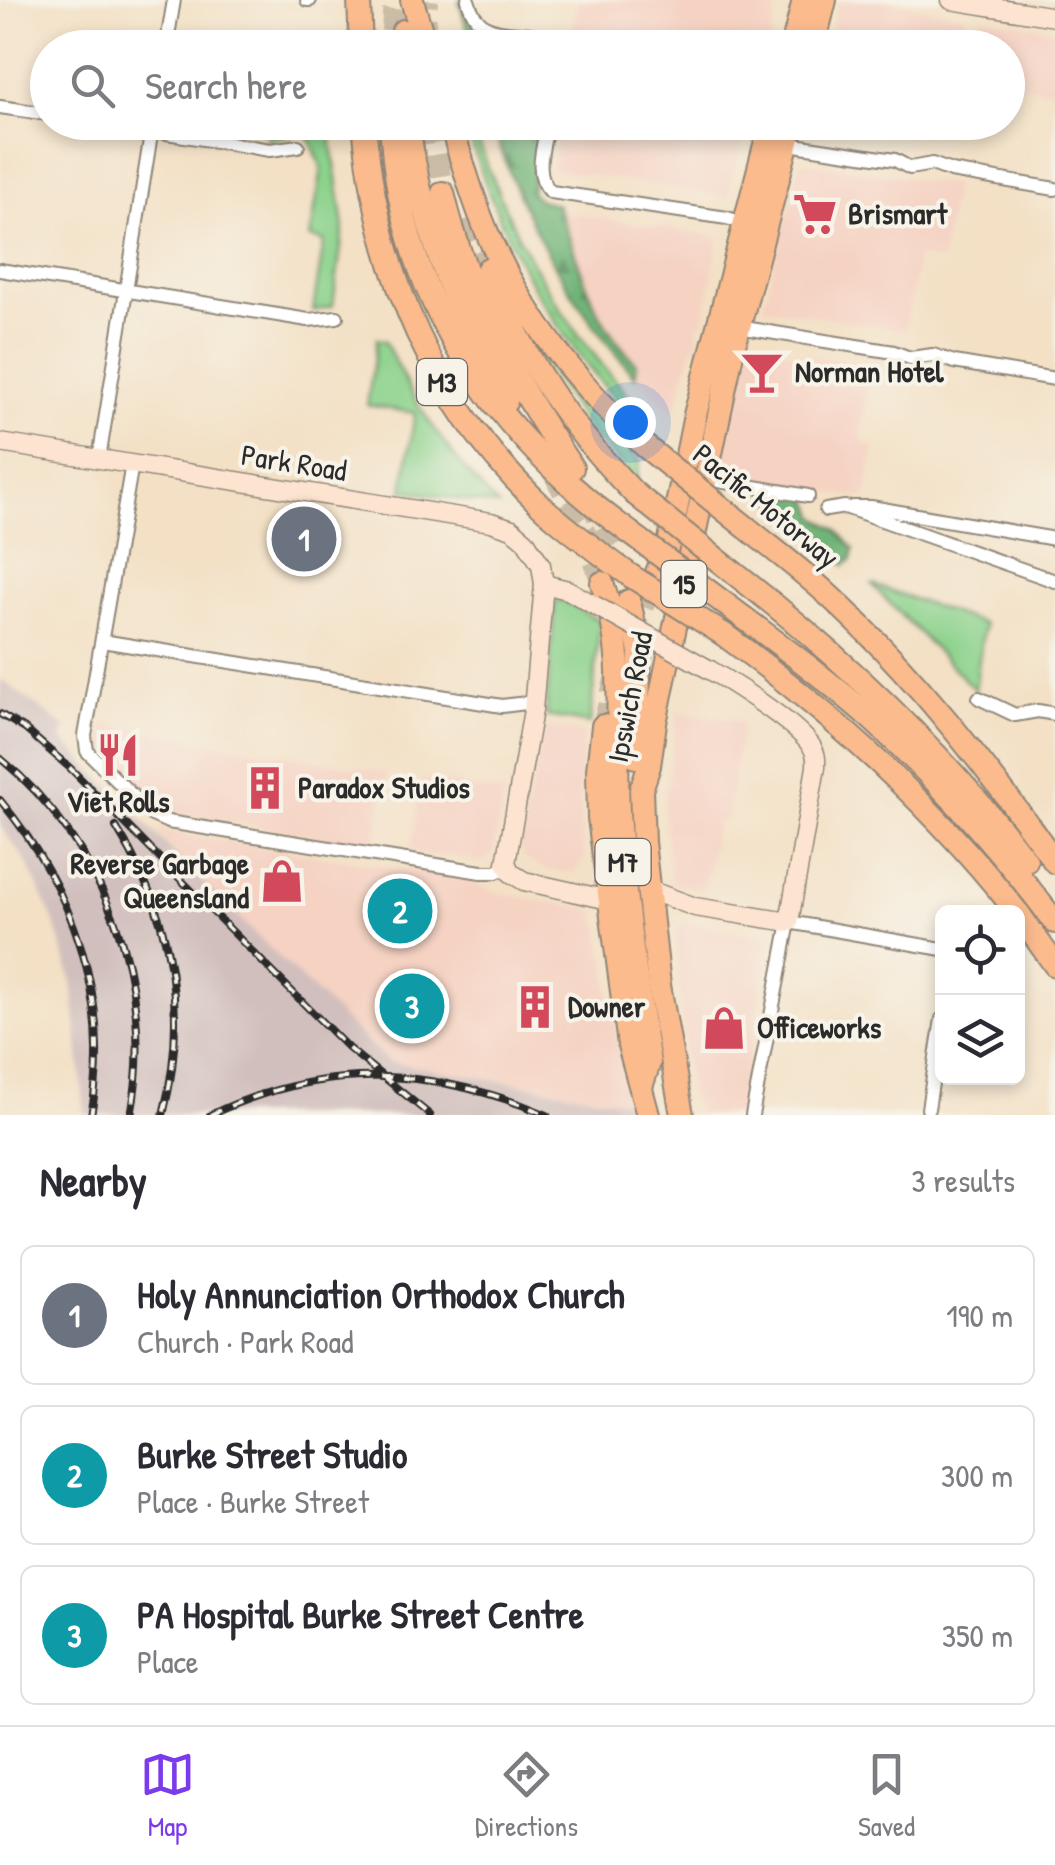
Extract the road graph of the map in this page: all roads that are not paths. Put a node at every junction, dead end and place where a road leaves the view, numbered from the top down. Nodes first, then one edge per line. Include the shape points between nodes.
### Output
1 (174, 0) edge
2 (358, 0) edge
3 (412, 0) edge
4 (468, 0) edge
5 (804, 0) edge
6 (826, 0) edge
7 (952, 0) edge
8 (976, 2) edge
9 (1055, 18) edge
10 (169, 30) edge
11 (359, 30) edge
12 (421, 30) edge
13 (503, 30) edge
14 (796, 30) edge
15 (818, 30) edge
16 (0, 106) edge
17 (30, 111) edge
18 (151, 140) edge
19 (219, 140) edge
20 (366, 140) edge
21 (393, 140) edge
22 (411, 140) edge
23 (456, 140) edge
24 (545, 140) edge
25 (769, 140) edge
26 (788, 140) edge
27 (818, 140) edge
28 (298, 146) dead end
29 (1055, 189) edge
30 (443, 193) tunnel mouth
31 (754, 228) junction
32 (0, 270) edge
33 (488, 270) tunnel mouth
34 (126, 290) junction
35 (337, 317) dead end
36 (738, 327) junction
37 (1055, 379) edge
38 (508, 404) dead end
39 (0, 443) edge
40 (99, 459) junction
41 (132, 464) junction
42 (572, 468) tunnel mouth
43 (706, 479) junction
44 (808, 496) dead end
45 (845, 507) junction
46 (826, 510) dead end
47 (982, 527) junction
48 (1055, 539) edge
49 (972, 552) junction
50 (642, 580) junction
51 (1055, 581) edge
52 (544, 584) junction
53 (598, 594) junction
54 (629, 601) tunnel mouth
55 (102, 640) junction
56 (979, 698) dead end
57 (534, 702) junction
58 (1055, 714) edge
59 (603, 726) tunnel mouth
60 (641, 790) junction
61 (604, 860) junction
62 (1055, 862) edge
63 (507, 866) junction
64 (572, 890) junction
65 (649, 890) junction
66 (1055, 898) edge
67 (609, 900) junction
68 (1011, 905) edge
69 (695, 907) junction
70 (789, 922) junction
71 (1055, 922) edge
72 (1025, 924) edge
73 (652, 926) junction
74 (935, 947) edge
75 (1055, 966) edge
76 (935, 1064) edge
77 (641, 1087) junction
78 (928, 1109) dead end
79 (648, 1115) edge
80 (682, 1115) edge
81 (752, 1115) edge

1 - 10 street
2 - 11 highway
3 - 12 highway
4 - 13 street via 482,26
5 - 14 highway
6 - 15 highway
7 - 8 street
8 - 9 street
16 - 17 street
18 - 34 street
19 - 28 street via 270,150
20 - 50 highway, M3 via 376,213 394,274 417,335 455,404 545,509
21 - 71 highway, bridge via 408,231 430,297 466,365 507,422 578,494 815,672 920,766
22 - 38 highway via 445,278
23 - 62 highway, Pacific Motorway, bridge via 477,207 518,293 575,374 646,448 826,593 920,690
24 - 31 street via 540,175 552,192
25 - 31 highway, Ipswich Road / 15
26 - 31 highway, Ipswich Road / 15
27 - 29 street via 912,168 932,164
30 - 42 highway via 460,260 492,337
31 - 36 highway, Ipswich Road / 15
31 - 50 highway, Ipswich Road / 15 via 695,415 670,540
32 - 34 street
33 - 66 highway, bridge via 515,336 582,437 634,493 801,625 890,707 990,815
34 - 35 street via 308,320
34 - 40 street
36 - 37 street
36 - 43 highway, Ipswich Road / 15
39 - 40 street, Park Road
40 - 41 street, Park Road
41 - 52 street, Park Road via 499,524 530,545
41 - 55 street
43 - 44 street
43 - 60 highway, Ipswich Road / 15
45 - 46 street
45 - 47 street
45 - 49 street
47 - 48 street
47 - 49 street
49 - 51 street
50 - 68 highway, M3, bridge via 807,697 884,764
52 - 53 street
52 - 57 street
53 - 70 street, bridge via 768,708 815,752
53 - 77 highway, M7 via 612,617 618,658 619,823 649,1063
54 - 60 highway via 640,652
55 - 57 street via 502,706
55 - 63 street via 84,746 152,815 481,872
56 - 58 street via 1015,715
57 - 63 street
59 - 61 highway, Ipswich Road via 598,770
60 - 65 highway, Ipswich Road
61 - 64 street
61 - 67 highway, Ipswich Road
63 - 64 street via 524,881
64 - 67 street
65 - 69 street
65 - 73 highway, Ipswich Road
67 - 77 highway, Ipswich Road
69 - 70 street
69 - 73 street via 674,910
70 - 74 street
70 - 81 street
72 - 75 highway, M3
73 - 80 highway, Ipswich Road
76 - 78 street
77 - 79 highway, Ipswich Road

